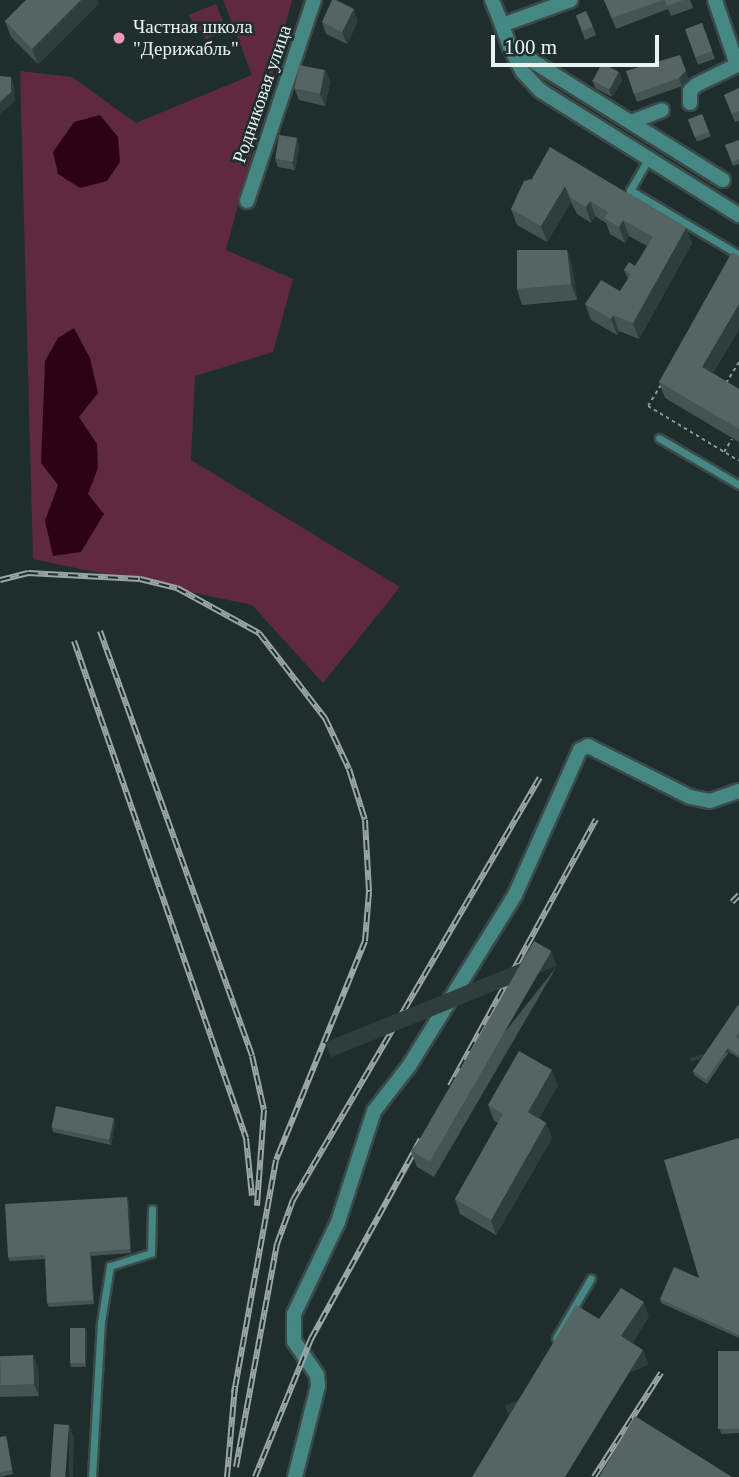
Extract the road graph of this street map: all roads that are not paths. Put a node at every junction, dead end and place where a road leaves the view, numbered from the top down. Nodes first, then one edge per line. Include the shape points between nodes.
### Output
1 (314, 0) edge
2 (492, 0) edge
3 (571, 0) edge
4 (716, 0) edge
5 (502, 25) junction
6 (510, 47) junction
7 (690, 103) dead end
8 (662, 110) dead end
9 (631, 122) junction
10 (647, 161) junction
11 (723, 180) dead end
12 (247, 201) dead end
13 (739, 215) edge
14 (739, 255) edge
15 (659, 438) dead end
16 (739, 485) edge
17 (739, 791) edge
18 (152, 1209) dead end
19 (591, 1278) dead end
20 (550, 1349) edge
21 (92, 1477) edge
22 (295, 1477) edge

1 - 12 street, Родниковая улица
2 - 5 street
3 - 5 street
4 - 7 street via 737,65 696,85 690,91
5 - 6 street
6 - 9 street
6 - 10 street via 523,72 541,91
8 - 9 street
9 - 11 street
10 - 13 street
10 - 14 lane via 630,190
15 - 16 lane
17 - 22 street via 710,801 691,797 588,746 580,750 515,895 409,1066 374,1111 338,1222 294,1314 294,1341 317,1375 318,1386
18 - 21 lane via 151,1253 110,1266 101,1322
19 - 20 lane

